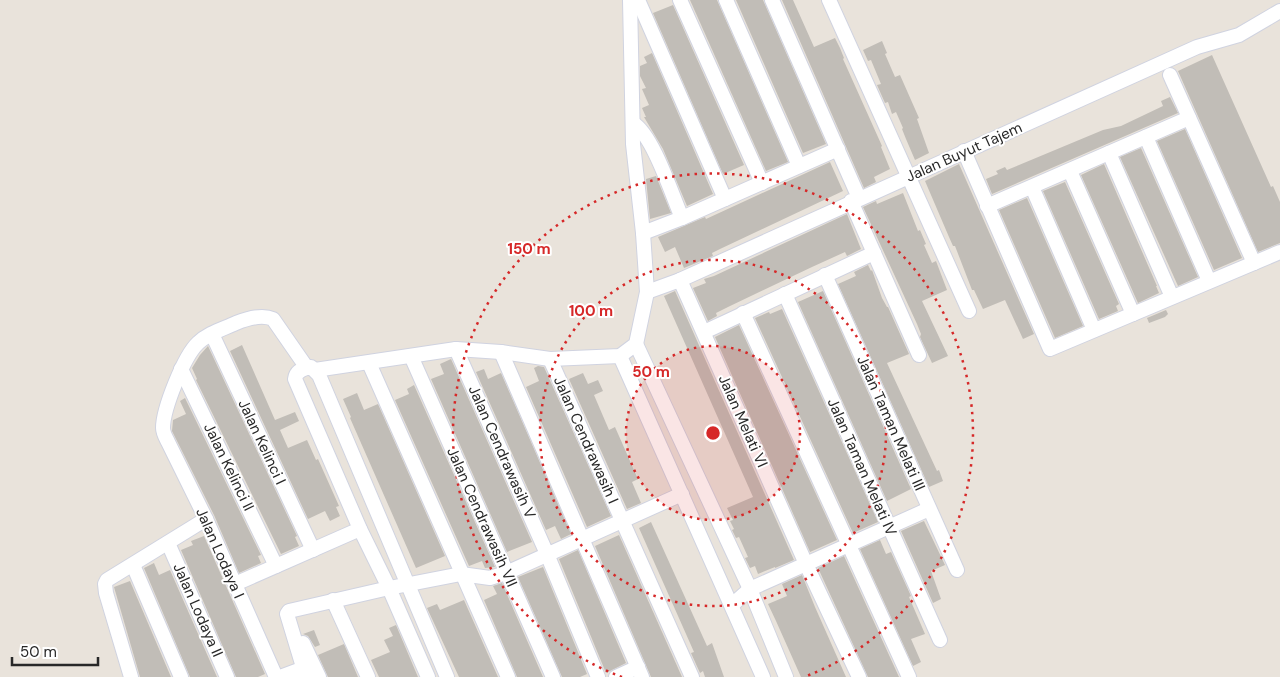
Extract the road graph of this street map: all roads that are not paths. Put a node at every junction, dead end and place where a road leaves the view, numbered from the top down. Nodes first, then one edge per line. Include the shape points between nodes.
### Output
1 (630, 0) edge
2 (638, 0) edge
3 (680, 0) edge
4 (726, 0) edge
5 (772, 0) edge
6 (829, 0) edge
7 (1280, 11) edge
8 (1170, 75) dead end
9 (1189, 118) junction
10 (633, 123) junction
11 (1146, 137) junction
12 (838, 149) junction
13 (964, 151) junction
14 (1109, 153) junction
15 (799, 166) junction
16 (1070, 171) junction
17 (910, 176) junction
18 (762, 183) junction
19 (1032, 187) junction
20 (725, 199) junction
21 (855, 200) junction
22 (987, 206) junction
23 (682, 218) junction
24 (643, 233) junction
25 (1280, 252) edge
26 (874, 253) junction
27 (1254, 263) junction
28 (825, 276) junction
29 (680, 280) junction
30 (1209, 281) junction
31 (647, 292) junction
32 (785, 294) junction
33 (1172, 297) junction
34 (969, 311) dead end
35 (744, 313) junction
36 (1134, 314) junction
37 (1094, 330) junction
38 (704, 332) junction
39 (212, 334) junction
40 (636, 344) junction
41 (456, 350) junction
42 (501, 352) junction
43 (919, 355) dead end
44 (411, 356) junction
45 (620, 356) junction
46 (550, 359) junction
47 (369, 363) junction
48 (181, 369) junction
49 (311, 369) junction
50 (682, 494) junction
51 (929, 509) junction
52 (206, 519) junction
53 (623, 521) junction
54 (889, 527) junction
55 (360, 529) junction
56 (582, 540) junction
57 (168, 543) junction
58 (849, 545) junction
59 (313, 550) junction
60 (547, 554) junction
61 (806, 564) junction
62 (133, 565) junction
63 (276, 566) junction
64 (956, 570) dead end
65 (506, 573) junction
66 (461, 574) junction
67 (235, 584) junction
68 (408, 585) junction
69 (389, 588) junction
70 (750, 589) junction
71 (333, 600) junction
72 (732, 605) junction
73 (940, 640) dead end
74 (310, 672) edge
75 (640, 672) edge
76 (132, 677) edge
77 (182, 677) edge
78 (227, 677) edge
79 (276, 677) edge
80 (280, 677) edge
81 (368, 677) edge
82 (428, 677) edge
83 (447, 677) edge
84 (508, 677) edge
85 (553, 677) edge
86 (598, 677) edge
87 (616, 677) edge
88 (692, 677) edge
89 (763, 677) edge
90 (786, 677) edge
91 (859, 677) edge
92 (909, 677) edge

1 - 10 street
2 - 20 street
3 - 18 street
4 - 15 street
5 - 12 street
6 - 17 street
7 - 13 street, Jalan Buyut Tajem via 1240,35 1204,44
8 - 9 street
9 - 11 street
9 - 27 street
10 - 23 street via 645,134
10 - 24 street
11 - 14 street
11 - 30 street
12 - 15 street
12 - 21 street
13 - 17 street, Jalan Buyut Tajem
13 - 22 street
14 - 16 street
14 - 33 street
15 - 18 street
16 - 19 street
16 - 36 street
17 - 21 street, Jalan Buyut Tajem
17 - 34 street
18 - 20 street
19 - 22 street
19 - 37 street
20 - 23 street
21 - 26 street
21 - 29 street, Jalan Buyut Tajem
22 - 37 street via 1050,349
23 - 24 street
24 - 31 street
25 - 27 street
26 - 28 street
26 - 43 street
27 - 30 street
28 - 32 street
28 - 51 street, Jalan Taman Melati III
29 - 31 street, Jalan Buyut Tajem
29 - 38 street, Jalan Melati VI
30 - 33 street
31 - 40 street
32 - 35 street
32 - 54 street, Jalan Taman Melati IV
33 - 36 street
35 - 38 street
35 - 58 street
36 - 37 street
38 - 61 street, Jalan Melati VI
39 - 48 street via 196,344
39 - 49 street via 244,320 269,317
39 - 59 street, Jalan Kelinci I
40 - 45 street
40 - 70 street
41 - 42 street
41 - 44 street
41 - 60 street, Jalan Cendrawasih V
42 - 46 street
42 - 56 street
44 - 47 street
44 - 65 street, Jalan Cendrawasih VII
45 - 46 street
45 - 50 street
46 - 53 street, Jalan Cendrawasih I
47 - 49 street
47 - 66 street
48 - 52 street, Jalan Lodaya I via 167,407 163,430
48 - 63 street, Jalan Kelinci II
49 - 55 street via 298,372 295,379
49 - 68 street via 319,376
50 - 53 street
50 - 72 street
51 - 54 street
51 - 64 street, Jalan Taman Melati III
52 - 57 street
52 - 67 street, Jalan Lodaya I
53 - 56 street
53 - 88 street, Jalan Cendrawasih I
54 - 58 street
54 - 73 street, Jalan Taman Melati IV
55 - 59 street
55 - 69 street
56 - 60 street
56 - 75 street
57 - 62 street
57 - 78 street, Jalan Lodaya II
58 - 61 street
58 - 92 street
59 - 63 street
60 - 65 street
60 - 86 street, Jalan Cendrawasih V
61 - 70 street
61 - 91 street, Jalan Melati VI
62 - 76 street via 105,584
62 - 77 street
63 - 67 street
65 - 66 street via 490,578
65 - 85 street, Jalan Cendrawasih VII
66 - 68 street
66 - 84 street
67 - 79 street, Jalan Lodaya I
68 - 69 street
68 - 83 street
69 - 71 street
69 - 82 street
70 - 72 street
70 - 90 street
71 - 74 street via 287,612 293,635
71 - 81 street
72 - 89 street
74 - 80 street
75 - 87 street

